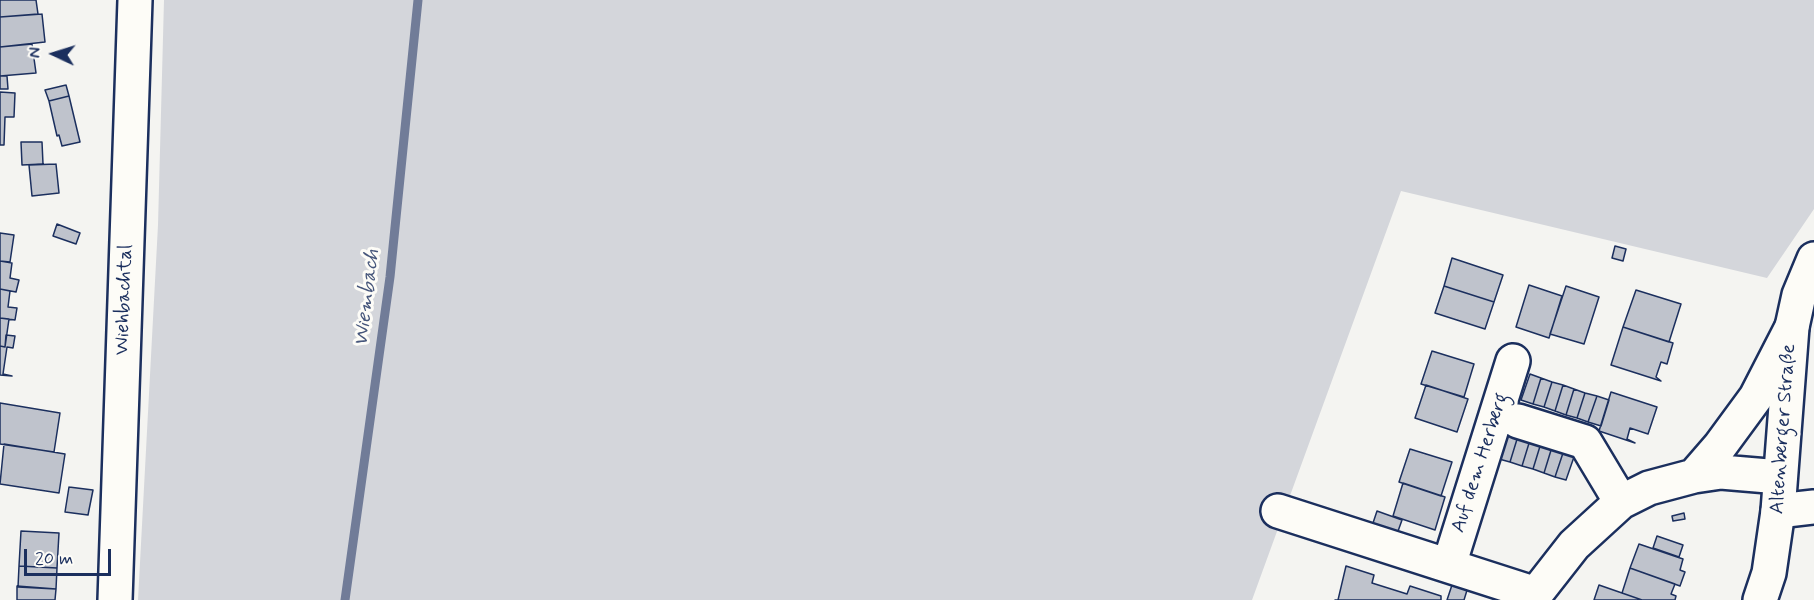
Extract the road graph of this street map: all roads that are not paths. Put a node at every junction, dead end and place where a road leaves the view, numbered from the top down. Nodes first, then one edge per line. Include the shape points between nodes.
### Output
1 (135, 0) edge
2 (1814, 259) edge
3 (1792, 327) junction
4 (1513, 361) dead end
5 (1518, 421) dead end
6 (1694, 476) junction
7 (1780, 477) junction
8 (1621, 502) junction
9 (1814, 507) edge
10 (1278, 511) dead end
11 (1778, 511) junction
12 (1449, 564) junction
13 (1533, 597) edge
14 (115, 600) edge
15 (1760, 600) edge

1 - 14 street, Wiehbachtal
2 - 3 street, Altenberger Straße via 1799,295
3 - 6 street via 1756,397
3 - 7 street, Altenberger Straße
4 - 12 street, Auf dem Herberg
5 - 8 street via 1585,442
6 - 7 street via 1721,472
6 - 8 street via 1649,488
7 - 11 street, Altenberger Straße
8 - 13 street via 1574,545
9 - 11 street
10 - 12 street
11 - 15 street, Altenberger Straße via 1769,573
12 - 13 street

